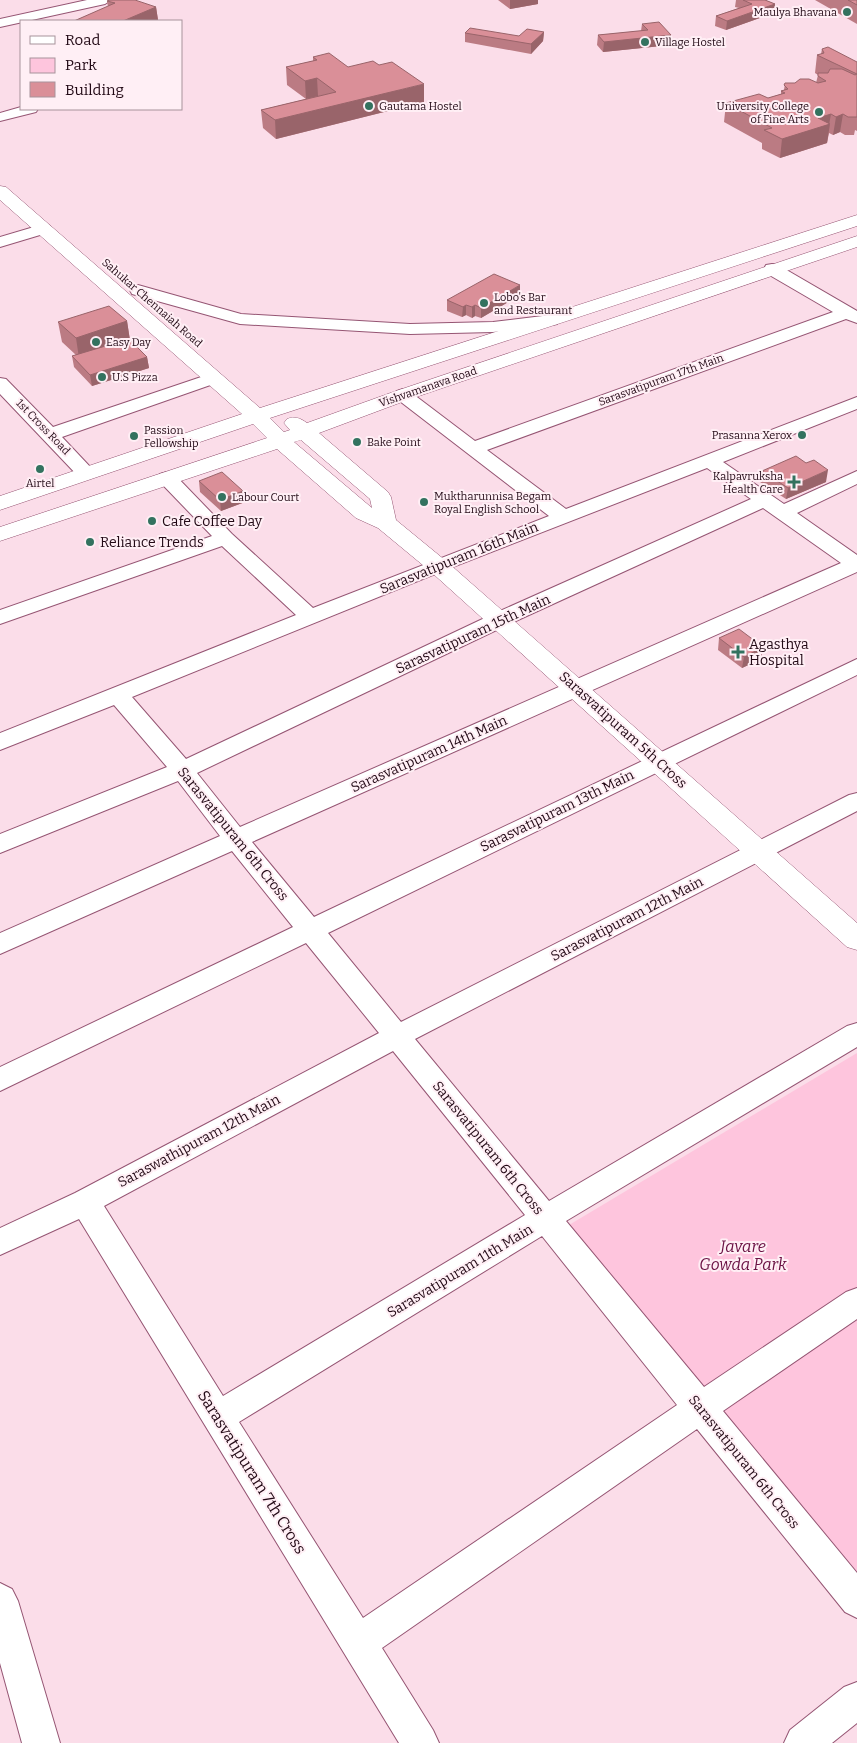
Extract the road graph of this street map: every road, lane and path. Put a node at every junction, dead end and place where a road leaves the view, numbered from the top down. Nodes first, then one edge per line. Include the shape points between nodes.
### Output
1 (105, 0) edge
2 (0, 23) edge
3 (27, 110) edge
4 (0, 117) edge
5 (4, 183) edge
6 (857, 220) edge
7 (44, 229) junction
8 (857, 241) edge
9 (0, 242) edge
10 (772, 269) junction
11 (138, 290) junction
12 (852, 316) edge
13 (551, 320) junction
14 (213, 378) junction
15 (0, 383) edge
16 (403, 395) junction
17 (857, 403) edge
18 (266, 412) junction
19 (306, 432) junction
20 (50, 434) junction
21 (281, 440) junction
22 (474, 448) junction
23 (708, 460) junction
24 (86, 472) junction
25 (167, 478) junction
26 (857, 478) edge
27 (0, 503) edge
28 (773, 507) junction
29 (563, 517) junction
30 (386, 524) junction
31 (0, 534) edge
32 (225, 538) junction
33 (857, 565) edge
34 (438, 566) junction
35 (0, 618) edge
36 (311, 618) junction
37 (499, 620) junction
38 (857, 666) edge
39 (577, 689) junction
40 (119, 696) junction
41 (0, 742) edge
42 (659, 762) junction
43 (182, 770) junction
44 (857, 801) edge
45 (236, 840) junction
46 (0, 844) edge
47 (759, 851) junction
48 (311, 931) junction
49 (857, 939) edge
50 (0, 944) edge
51 (857, 1034) edge
52 (397, 1036) junction
53 (0, 1080) edge
54 (85, 1202) junction
55 (546, 1218) junction
56 (0, 1242) edge
57 (857, 1302) edge
58 (700, 1408) junction
59 (218, 1417) junction
60 (857, 1600) edge
61 (0, 1601) edge
62 (358, 1643) junction
63 (857, 1700) edge
64 (41, 1743) edge
65 (420, 1743) edge
66 (803, 1743) edge

1 - 2 street
3 - 4 street
5 - 7 street, Sahukar Chennaiah Road
5 - 11 street, Sahukar Chennaiah Road
6 - 13 street, Vishvamanava Road
7 - 9 street
7 - 14 street, Sahukar Chennaiah Road
8 - 10 street, Vishvamanava Road
10 - 12 street
10 - 16 street, Vishvamanava Road
11 - 13 street via 240,318 410,329 493,327
11 - 18 street, Sahukar Chennaiah Road
12 - 22 street, Sarasvatipuram 17th Main
13 - 18 street, Vishvamanava Road
14 - 18 street, Sahukar Chennaiah Road
14 - 20 street
15 - 20 street, 1st Cross Road
16 - 19 street, Vishvamanava Road
16 - 22 street
17 - 23 street, Sarasvatipuram 16th Main
18 - 19 street, Sahukar Chennaiah Road
18 - 21 street, Sahukar Chennaiah Road
18 - 24 street, Vishvamanava Road
19 - 21 street, Vishvamanava Road
19 - 30 street via 380,497
20 - 24 street, 1st Cross Road
21 - 25 street, Vishvamanava Road
21 - 30 street, Sarasvatipuram 5th Cross via 364,513
22 - 29 street
23 - 28 street
23 - 29 street, Sarasvatipuram 16th Main
24 - 27 street, Vishvamanava Road
25 - 31 street, Vishvamanava Road
25 - 32 street
26 - 28 street, Sarasvatipuram 15th Main
28 - 33 street
28 - 37 street, Sarasvatipuram 15th Main
29 - 34 street, Sarasvatipuram 16th Main
30 - 34 street, Sarasvatipuram 5th Cross
32 - 35 street
32 - 36 street
33 - 39 street, Sarasvatipuram 14th Main
34 - 36 street, Sarasvatipuram 16th Main
34 - 37 street, Sarasvatipuram 5th Cross
36 - 40 street, Sarasvatipuram 16th Main
37 - 39 street, Sarasvatipuram 5th Cross
37 - 43 street, Sarasvatipuram 15th Main
38 - 42 street, Sarasvatipuram 13th Main
39 - 42 street, Sarasvatipuram 5th Cross
39 - 45 street, Sarasvatipuram 14th Main
40 - 41 street, Sarasvatipuram 16th Main
40 - 43 street, Sarasvatipuram 6th Cross
42 - 47 street, Sarasvatipuram 5th Cross
42 - 48 street, Sarasvatipuram 13th Main
43 - 45 street, Sarasvatipuram 6th Cross
43 - 46 street, Sarasvatipuram 15th Main
44 - 47 street, Sarasvatipuram 12th Main
45 - 48 street, Sarasvatipuram 6th Cross
45 - 50 street, Sarasvatipuram 14th Main
47 - 49 street, Sarasvatipuram 5th Cross
47 - 52 street, Sarasvatipuram 12th Main
48 - 52 street, Sarasvatipuram 6th Cross
48 - 53 street, Sarasvatipuram 13th Main
51 - 55 street, Sarasvatipuram 11th Main
52 - 54 street, Saraswathipuram 12th Main
52 - 55 street, Sarasvatipuram 6th Cross
54 - 56 street, Saraswathipuram 12th Main
54 - 59 street, Sarasvatipuram 7th Cross
55 - 58 street, Sarasvatipuram 6th Cross
55 - 59 street, Sarasvatipuram 11th Main
57 - 58 street
58 - 60 street, Sarasvatipuram 6th Cross
58 - 62 street
59 - 62 street, Sarasvatipuram 7th Cross
61 - 64 street
62 - 65 street, Sarasvatipuram 7th Cross
63 - 66 street

